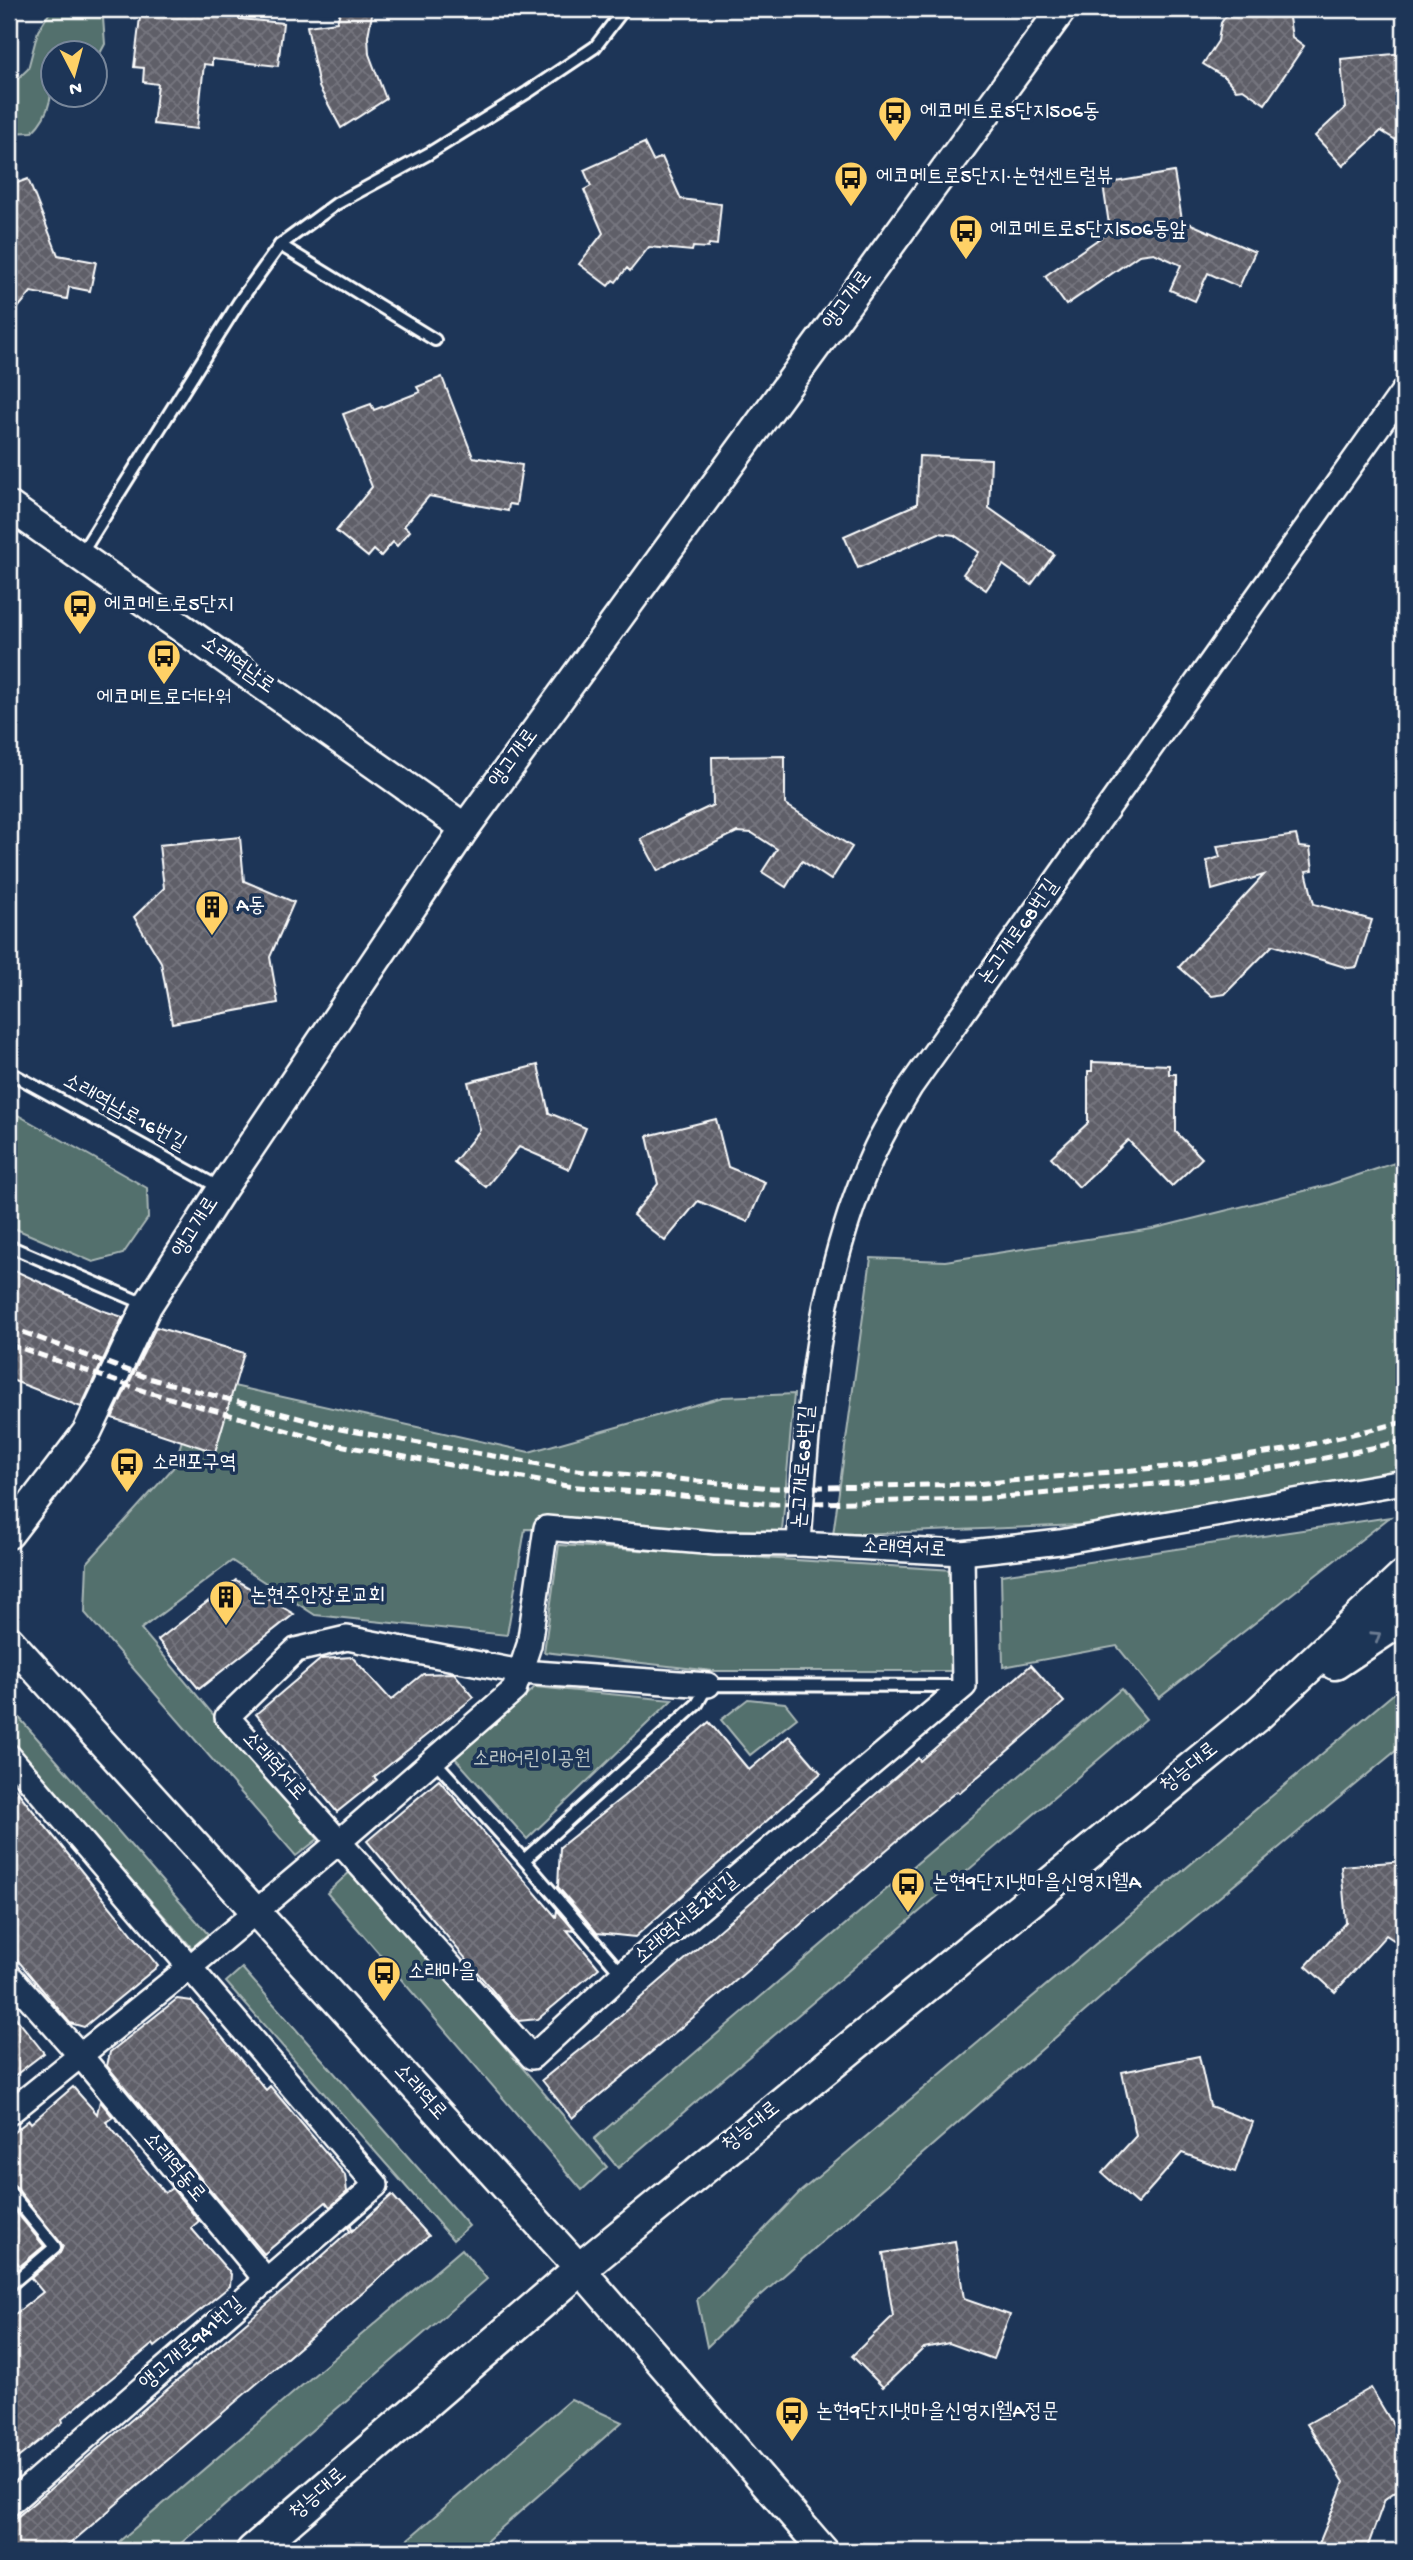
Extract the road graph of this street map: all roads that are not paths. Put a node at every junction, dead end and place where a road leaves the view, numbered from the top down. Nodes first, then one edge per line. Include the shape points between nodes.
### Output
1 (624, 9) edge
2 (1062, 9) edge
3 (280, 245) junction
4 (435, 340) dead end
5 (1404, 390) edge
6 (9, 506) edge
7 (80, 556) junction
8 (465, 828) junction
9 (9, 1072) edge
10 (222, 1189) junction
11 (9, 1246) edge
12 (147, 1306) junction
13 (1404, 1482) edge
14 (9, 1534) edge
15 (799, 1544) junction
16 (962, 1553) junction
17 (1404, 1577) edge
18 (1404, 1617) edge
19 (9, 1640) edge
20 (521, 1672) junction
21 (708, 1685) junction
22 (964, 1686) junction
23 (1258, 1714) junction
24 (9, 1756) edge
25 (433, 1759) junction
26 (340, 1841) junction
27 (524, 1860) junction
28 (254, 1912) junction
29 (190, 1967) junction
30 (622, 1974) junction
31 (9, 1975) edge
32 (80, 2055) junction
33 (9, 2113) edge
34 (9, 2190) edge
35 (580, 2269) junction
36 (267, 2281) junction
37 (9, 2286) edge
38 (9, 2504) edge
39 (253, 2551) edge
40 (824, 2551) edge

1 - 3 lane via 595,47 428,154 335,204
2 - 8 street, 앵고개로
3 - 4 lane
3 - 7 lane via 239,302
5 - 15 street, 논고개로68번길 via 911,1086 874,1150 845,1226 823,1314 810,1396
6 - 7 street, 소래역남로
7 - 8 street, 소래역남로
8 - 10 street, 앵고개로
9 - 10 lane, 소래역남로16번길
10 - 12 street, 앵고개로
11 - 12 lane
12 - 14 street, 앵고개로 via 86,1432
13 - 16 street, 소래역서로 via 1060,1542
15 - 16 street, 소래역서로
15 - 20 street, 소래역서로 via 715,1543 546,1528
16 - 22 street
17 - 23 main road, 청능대로
23 -> 18 main road, 청능대로
19 - 28 street, 소래역로
20 - 21 street, 소래역서로
20 - 25 street, 소래역서로 via 514,1690
20 - 26 street, 소래역서로 via 347,1639 296,1650 227,1717
21 - 22 lane, 소래역서로
21 - 27 lane via 697,1704
22 - 30 street, 소래역서로2번길
23 - 35 main road, 청능대로
24 - 29 street
25 - 26 street, 소래역서로
25 - 27 lane
26 - 28 street, 소래역서로
26 - 30 street, 소래역서로2번길 via 532,2057
27 - 30 lane
28 - 29 street
28 - 35 street, 소래역로
29 - 32 street
29 - 36 street, 앵고개로941번길 via 376,2185
31 - 32 street, 소래역동로
32 - 33 street
32 - 36 street, 소래역동로
34 - 37 lane via 55,2247
35 - 39 main road, 청능대로
35 - 40 street, 소래역로
36 - 38 street, 앵고개로941번길

